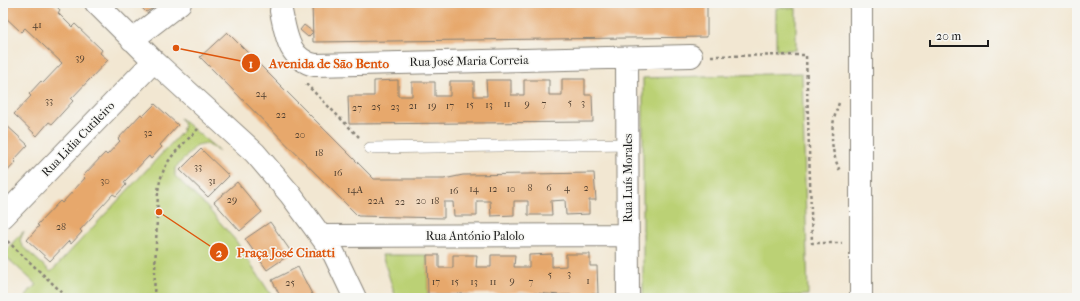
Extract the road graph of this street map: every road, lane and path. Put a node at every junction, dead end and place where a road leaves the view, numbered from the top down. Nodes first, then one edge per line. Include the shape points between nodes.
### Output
1 (96, 3) edge
2 (180, 3) edge
3 (861, 3) edge
4 (281, 11) dead end
5 (132, 40) junction
6 (692, 56) joint
7 (627, 58) junction
8 (154, 61) junction
9 (304, 82) dead end
10 (212, 115) junction
11 (628, 144) junction
12 (370, 148) joint
13 (3, 217) edge
14 (323, 236) junction
15 (628, 236) junction
16 (3, 237) edge
17 (848, 243) dead end
18 (68, 298) edge
19 (154, 298) edge
20 (355, 298) edge
21 (628, 298) edge
22 (861, 298) edge

1 - 5 street
2 - 5 street
3 - 22 street
4 - 7 street, Rua José Maria Correia via 292,51 299,59 315,65
5 - 8 street
6 - 7 street, Rua José Maria Correia
6 - 17 path via 806,54 812,244
7 - 11 street, Rua Luís Morales
8 - 10 street
8 - 13 street, Rua Lidia Cutileiro
9 - 12 path
10 - 14 street via 255,153
10 - 19 path via 169,159 161,174 158,191
11 - 12 lane
11 - 15 street, Rua Luís Morales
14 - 15 street, Rua António Palolo
14 - 20 street via 344,272
15 - 21 street, Rua Luís Morales
16 - 18 path

